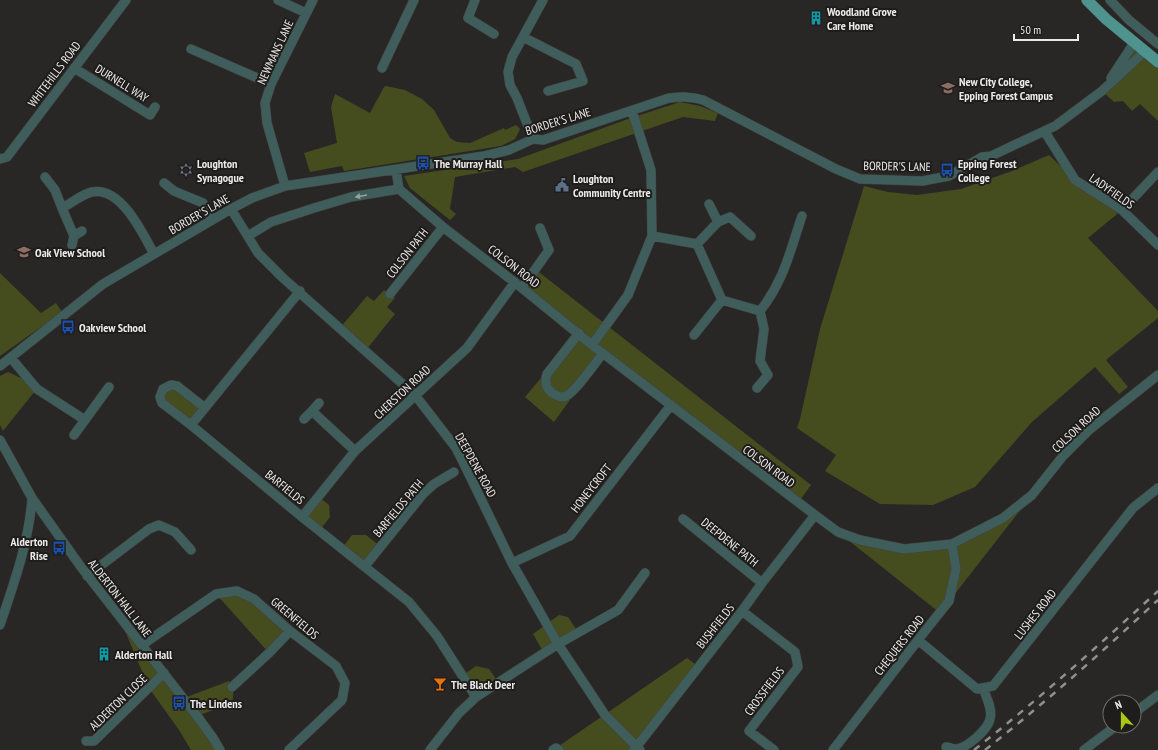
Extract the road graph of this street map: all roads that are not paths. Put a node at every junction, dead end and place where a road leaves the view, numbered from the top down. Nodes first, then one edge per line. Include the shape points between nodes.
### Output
1 (126, 0) edge
2 (278, 0) edge
3 (313, 0) edge
4 (414, 0) edge
5 (475, 0) edge
6 (543, 0) edge
7 (1087, 0) edge
8 (1110, 0) edge
9 (306, 13) junction
10 (494, 34) dead end
11 (523, 37) junction
12 (1134, 43) junction
13 (1158, 44) edge
14 (191, 49) dead end
15 (1145, 51) junction
16 (1158, 62) edge
17 (74, 68) junction
18 (382, 68) dead end
19 (271, 84) junction
20 (1107, 85) junction
21 (548, 91) dead end
22 (155, 107) dead end
23 (632, 110) junction
24 (1045, 132) junction
25 (533, 139) junction
26 (0, 159) edge
27 (396, 170) junction
28 (1158, 172) edge
29 (45, 177) dead end
30 (164, 183) dead end
31 (285, 186) junction
32 (399, 189) junction
33 (709, 204) dead end
34 (62, 208) junction
35 (231, 209) junction
36 (1122, 210) junction
37 (802, 216) dead end
38 (212, 220) junction
39 (718, 222) junction
40 (443, 227) junction
41 (540, 228) dead end
42 (248, 236) junction
43 (652, 236) junction
44 (750, 236) dead end
45 (696, 244) junction
46 (72, 245) dead end
47 (1158, 245) edge
48 (154, 254) junction
49 (518, 285) junction
50 (300, 292) junction
51 (390, 294) dead end
52 (722, 300) junction
53 (760, 311) junction
54 (579, 333) junction
55 (694, 335) dead end
56 (592, 345) junction
57 (603, 353) junction
58 (10, 358) junction
59 (0, 366) edge
60 (1158, 375) edge
61 (109, 387) dead end
62 (757, 388) dead end
63 (415, 395) junction
64 (319, 403) dead end
65 (671, 405) junction
66 (205, 408) junction
67 (312, 411) junction
68 (304, 419) dead end
69 (84, 420) junction
70 (191, 426) junction
71 (74, 435) dead end
72 (0, 440) edge
73 (355, 451) junction
74 (454, 472) dead end
75 (1158, 488) edge
76 (32, 498) junction
77 (815, 515) junction
78 (302, 517) junction
79 (683, 519) dead end
80 (952, 544) junction
81 (191, 550) dead end
82 (512, 563) junction
83 (365, 566) junction
84 (645, 573) dead end
85 (87, 576) junction
86 (762, 583) junction
87 (742, 611) junction
88 (0, 625) edge
89 (290, 631) junction
90 (918, 640) junction
91 (558, 644) junction
92 (142, 645) junction
93 (164, 673) junction
94 (232, 687) dead end
95 (983, 688) junction
96 (1158, 695) edge
97 (476, 697) junction
98 (1142, 707) edge
99 (1105, 734) edge
100 (86, 740) dead end
101 (946, 746) dead end
102 (637, 749) edge
103 (220, 750) edge
104 (289, 750) edge
105 (430, 750) edge
106 (553, 750) edge
107 (559, 750) edge
108 (774, 750) edge
109 (833, 750) edge
110 (1084, 750) edge

1 - 17 street, WHITEHILLS ROAD
2 - 9 street
3 - 9 street, NEWMANS LANE
4 - 18 street
5 - 10 street via 468,18
6 - 11 street
7 - 12 main road
8 - 13 street
9 - 19 street, NEWMANS LANE
11 - 21 street via 580,62 584,81
11 - 25 street via 512,57 508,72 510,86
12 - 15 main road
12 - 20 street, BORDER'S LANE
14 - 19 street
15 - 16 main road
15 - 20 street, BORDER'S LANE
17 - 22 street, DURNELL WAY via 150,115
17 - 26 street, WHITEHILLS ROAD via 7,157
19 - 31 street, NEWMANS LANE via 265,103 267,123
20 - 24 street, BORDER'S LANE
23 - 24 street, BORDER'S LANE via 669,98 694,97 860,179 922,181 949,176 982,157 991,156
23 - 25 street, BORDER'S LANE via 543,140
23 - 43 street via 651,170
24 - 36 street, LADYFIELDS via 1075,180
25 - 27 street, BORDER'S LANE via 509,150 484,156
27 - 31 street, BORDER'S LANE
27 - 32 street
28 - 36 street
29 - 34 street via 55,190
30 - 38 street via 174,192 203,203
31 - 35 street, BORDER'S LANE
32 - 40 street, COLSON ROAD
32 -> 42 street via 351,197 314,208 271,222
33 - 39 street
34 - 46 street via 78,233
34 - 48 street via 91,192 99,191 113,197 128,211
35 - 38 street, BORDER'S LANE
35 - 42 street, DEEPDENE ROAD
36 - 47 street, LADYFIELDS
37 - 53 street via 784,271 771,297
38 - 48 street, BORDER'S LANE
39 - 44 street via 730,217
39 - 45 street
40 - 49 street, COLSON ROAD
40 - 51 street, COLSON PATH
41 - 49 street, CHERSTON ROAD via 549,250
42 - 50 street, DEEPDENE ROAD via 258,253
43 - 45 street
43 - 56 street via 628,295
45 - 52 street
48 - 58 street, BORDER'S LANE via 103,284
49 - 54 street, COLSON ROAD
49 - 63 street, CHERSTON ROAD via 467,348
50 - 63 street, DEEPDENE ROAD
50 - 66 street
52 - 53 street
52 - 55 street
53 - 62 street via 764,329 760,361 768,375
54 - 56 street, COLSON ROAD
54 - 57 street via 547,374 545,380 548,389 563,397 571,394
56 - 57 street, COLSON ROAD
57 - 65 street, COLSON ROAD
58 - 59 street, BORDER'S LANE
58 - 69 street via 37,389
60 - 80 street, COLSON ROAD via 1090,430 1063,456 1032,495 1003,518
61 - 69 street
63 - 73 street, CHERSTON ROAD
63 - 82 street, DEEPDENE ROAD via 456,448
64 - 67 street
65 - 77 street, COLSON ROAD
65 - 82 street, HONEYCROFT via 570,536
66 - 70 street
66 - 70 street, BARFIELDS via 177,386 171,385 163,389 160,397 162,403
67 - 68 street
67 - 73 street
69 - 71 street
70 - 78 street, BARFIELDS
72 - 76 street, ALDERTON HALL LANE
73 - 78 street, CHERSTON ROAD
74 - 83 street, BARFIELDS PATH via 423,494
75 - 95 street, LUSHES ROAD via 1133,508 993,686
76 - 85 street, ALDERTON HALL LANE
76 - 88 street via 31,521
77 - 80 street, COLSON ROAD via 838,532 860,540 904,549
77 - 86 street, BUSHFIELDS
78 - 83 street, BARFIELDS
79 - 86 street, DEEPDENE PATH
80 - 90 street, CHEQUERS ROAD via 956,569 949,601
81 - 85 street via 175,532 159,524 149,528
82 - 91 street, DEEPDENE ROAD
83 - 97 street, BARFIELDS via 409,602 437,636
84 - 91 street via 618,610
85 - 92 street, ALDERTON HALL LANE
86 - 87 street, BUSHFIELDS
87 - 102 street, BUSHFIELDS
87 - 108 street, CROSSFIELDS via 795,652 798,667 749,731
89 - 92 street, GREENFIELDS via 254,599 237,591 216,594
89 - 94 street
89 - 104 street, GREENFIELDS via 336,666 345,683 342,700
90 - 95 street via 977,689
90 - 109 street, CHEQUERS ROAD
91 - 97 street
91 - 102 street, DEEPDENE ROAD via 605,715
92 - 93 street, ALDERTON HALL LANE
93 - 100 street, ALDERTON CLOSE via 94,741
93 - 103 street, ALDERTON HALL LANE
95 - 101 street via 990,709 990,720 979,735 964,747 956,749
96 - 98 street
97 - 105 street via 459,713
99 - 110 street
106 - 107 street

